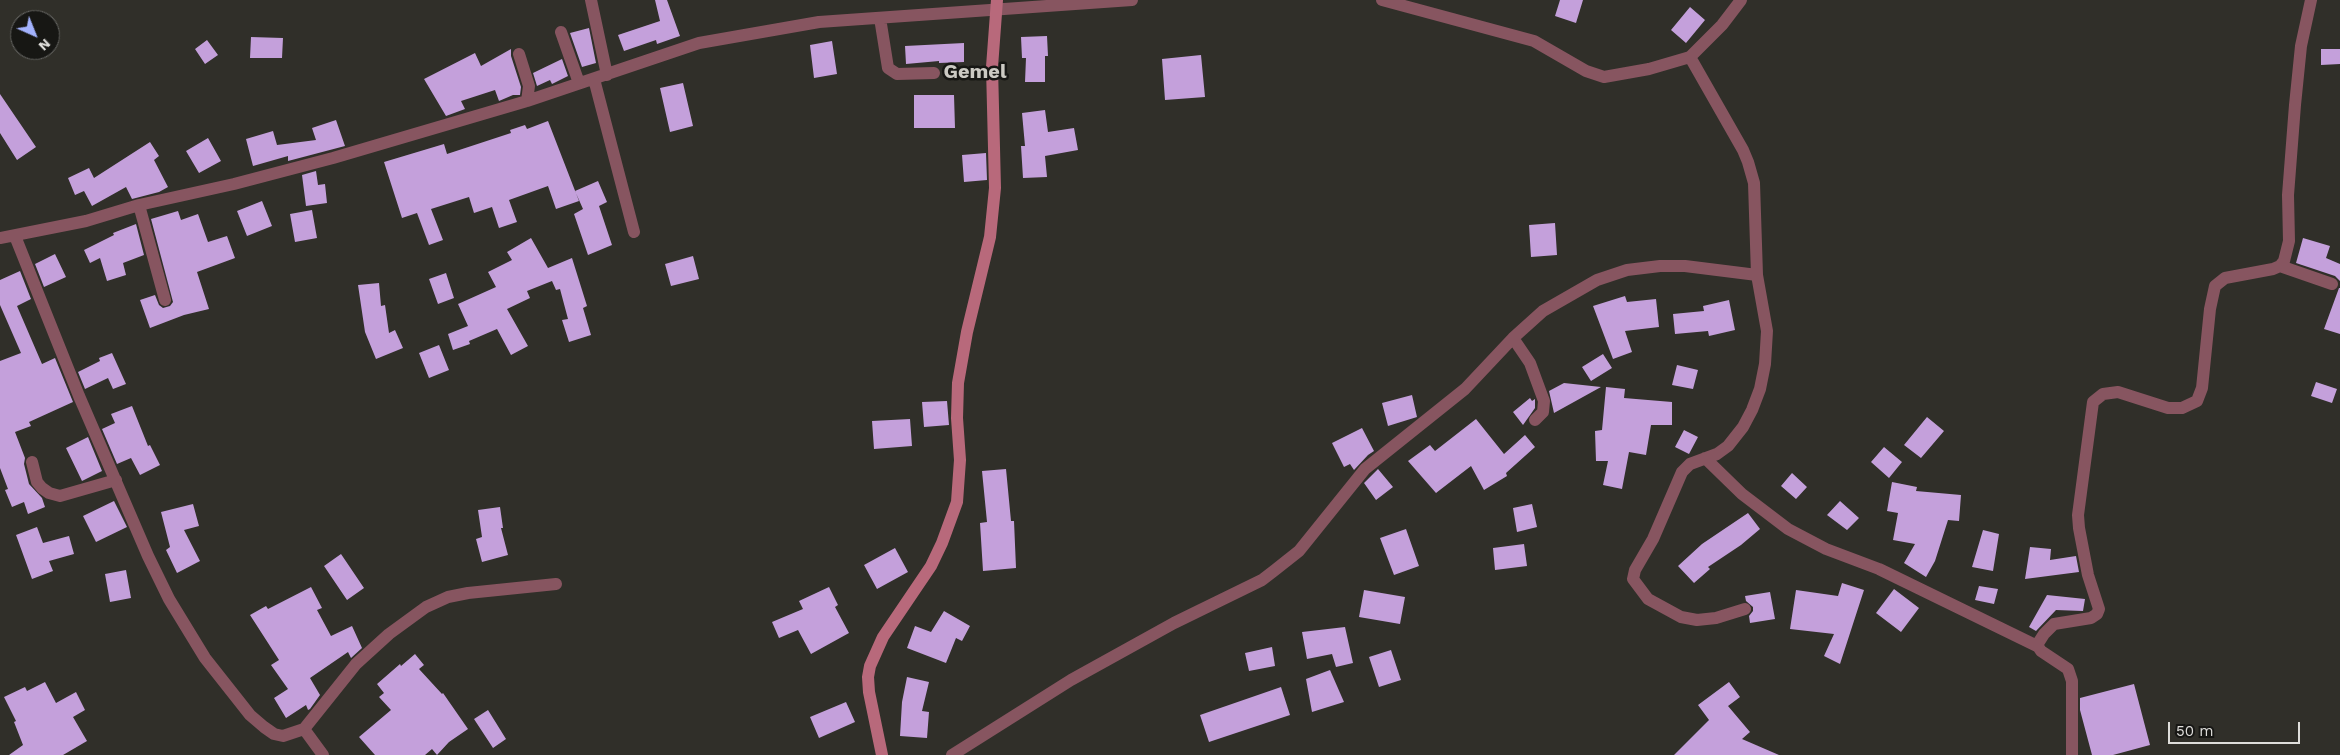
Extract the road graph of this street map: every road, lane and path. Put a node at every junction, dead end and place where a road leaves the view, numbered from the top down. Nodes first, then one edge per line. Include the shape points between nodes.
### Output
1 (591, 0) edge
2 (1132, 0) edge
3 (1382, 0) edge
4 (1741, 0) edge
5 (2311, 0) edge
6 (996, 5) edge
7 (880, 18) junction
8 (561, 32) dead end
9 (519, 54) dead end
10 (1690, 57) junction
11 (934, 73) dead end
12 (607, 75) junction
13 (594, 79) junction
14 (580, 84) junction
15 (527, 102) junction
16 (139, 205) junction
17 (634, 232) dead end
18 (15, 236) junction
19 (0, 238) edge
20 (2280, 266) junction
21 (1757, 275) junction
22 (2332, 284) dead end
23 (165, 300) dead end
24 (1513, 338) junction
25 (1535, 420) dead end
26 (1705, 458) junction
27 (32, 462) dead end
28 (116, 480) junction
29 (556, 584) dead end
30 (1745, 609) dead end
31 (2037, 646) junction
32 (304, 729) junction
33 (323, 755) edge
34 (882, 755) edge
35 (952, 755) edge
36 (2072, 755) edge

1 - 12 street
2 - 6 street
3 - 10 street via 1534,41 1586,71 1604,77
4 - 10 street via 1722,25
5 - 20 street via 2301,46 2295,105 2288,195 2289,241
6 - 7 street
6 - 34 street via 992,67 995,188 990,237 958,383 960,467 957,502 931,566 882,637 870,666 870,692
7 - 11 street via 888,68 897,74
7 - 12 street via 819,22 700,43
8 - 14 street
9 - 15 street via 529,86
10 - 21 street via 1748,162 1756,196
12 - 13 street
13 - 14 street
13 - 17 street
14 - 15 street
15 - 16 street via 333,158
16 - 18 street via 86,221
16 - 23 street
18 - 19 street
18 - 28 street
20 - 22 street
20 - 31 street via 2233,275 2215,286 2202,388 2197,401 2182,408 2168,408 2118,392 2103,394 2093,402 2078,522 2088,575 2099,608 2091,618 2052,625
21 - 24 street via 1685,266 1627,270 1597,280 1543,311
21 - 26 street via 1767,331 1760,388 1752,410 1735,439 1717,454
24 - 25 street via 1530,363 1544,401 1543,412
24 - 35 street via 1465,389 1365,469 1299,551 1262,580 1174,623 1071,680
26 - 30 street via 1690,464 1682,472 1653,539 1635,570 1634,582 1648,598 1682,617 1696,620 1716,618
26 - 31 street via 1742,494 1788,530 1879,569
27 - 28 street via 37,482 49,493 60,496
28 - 32 street via 148,556 206,658 264,728 283,736
29 - 32 street via 478,591 448,597 426,607 356,664
31 - 36 street via 2068,669 2072,681
32 - 33 street

